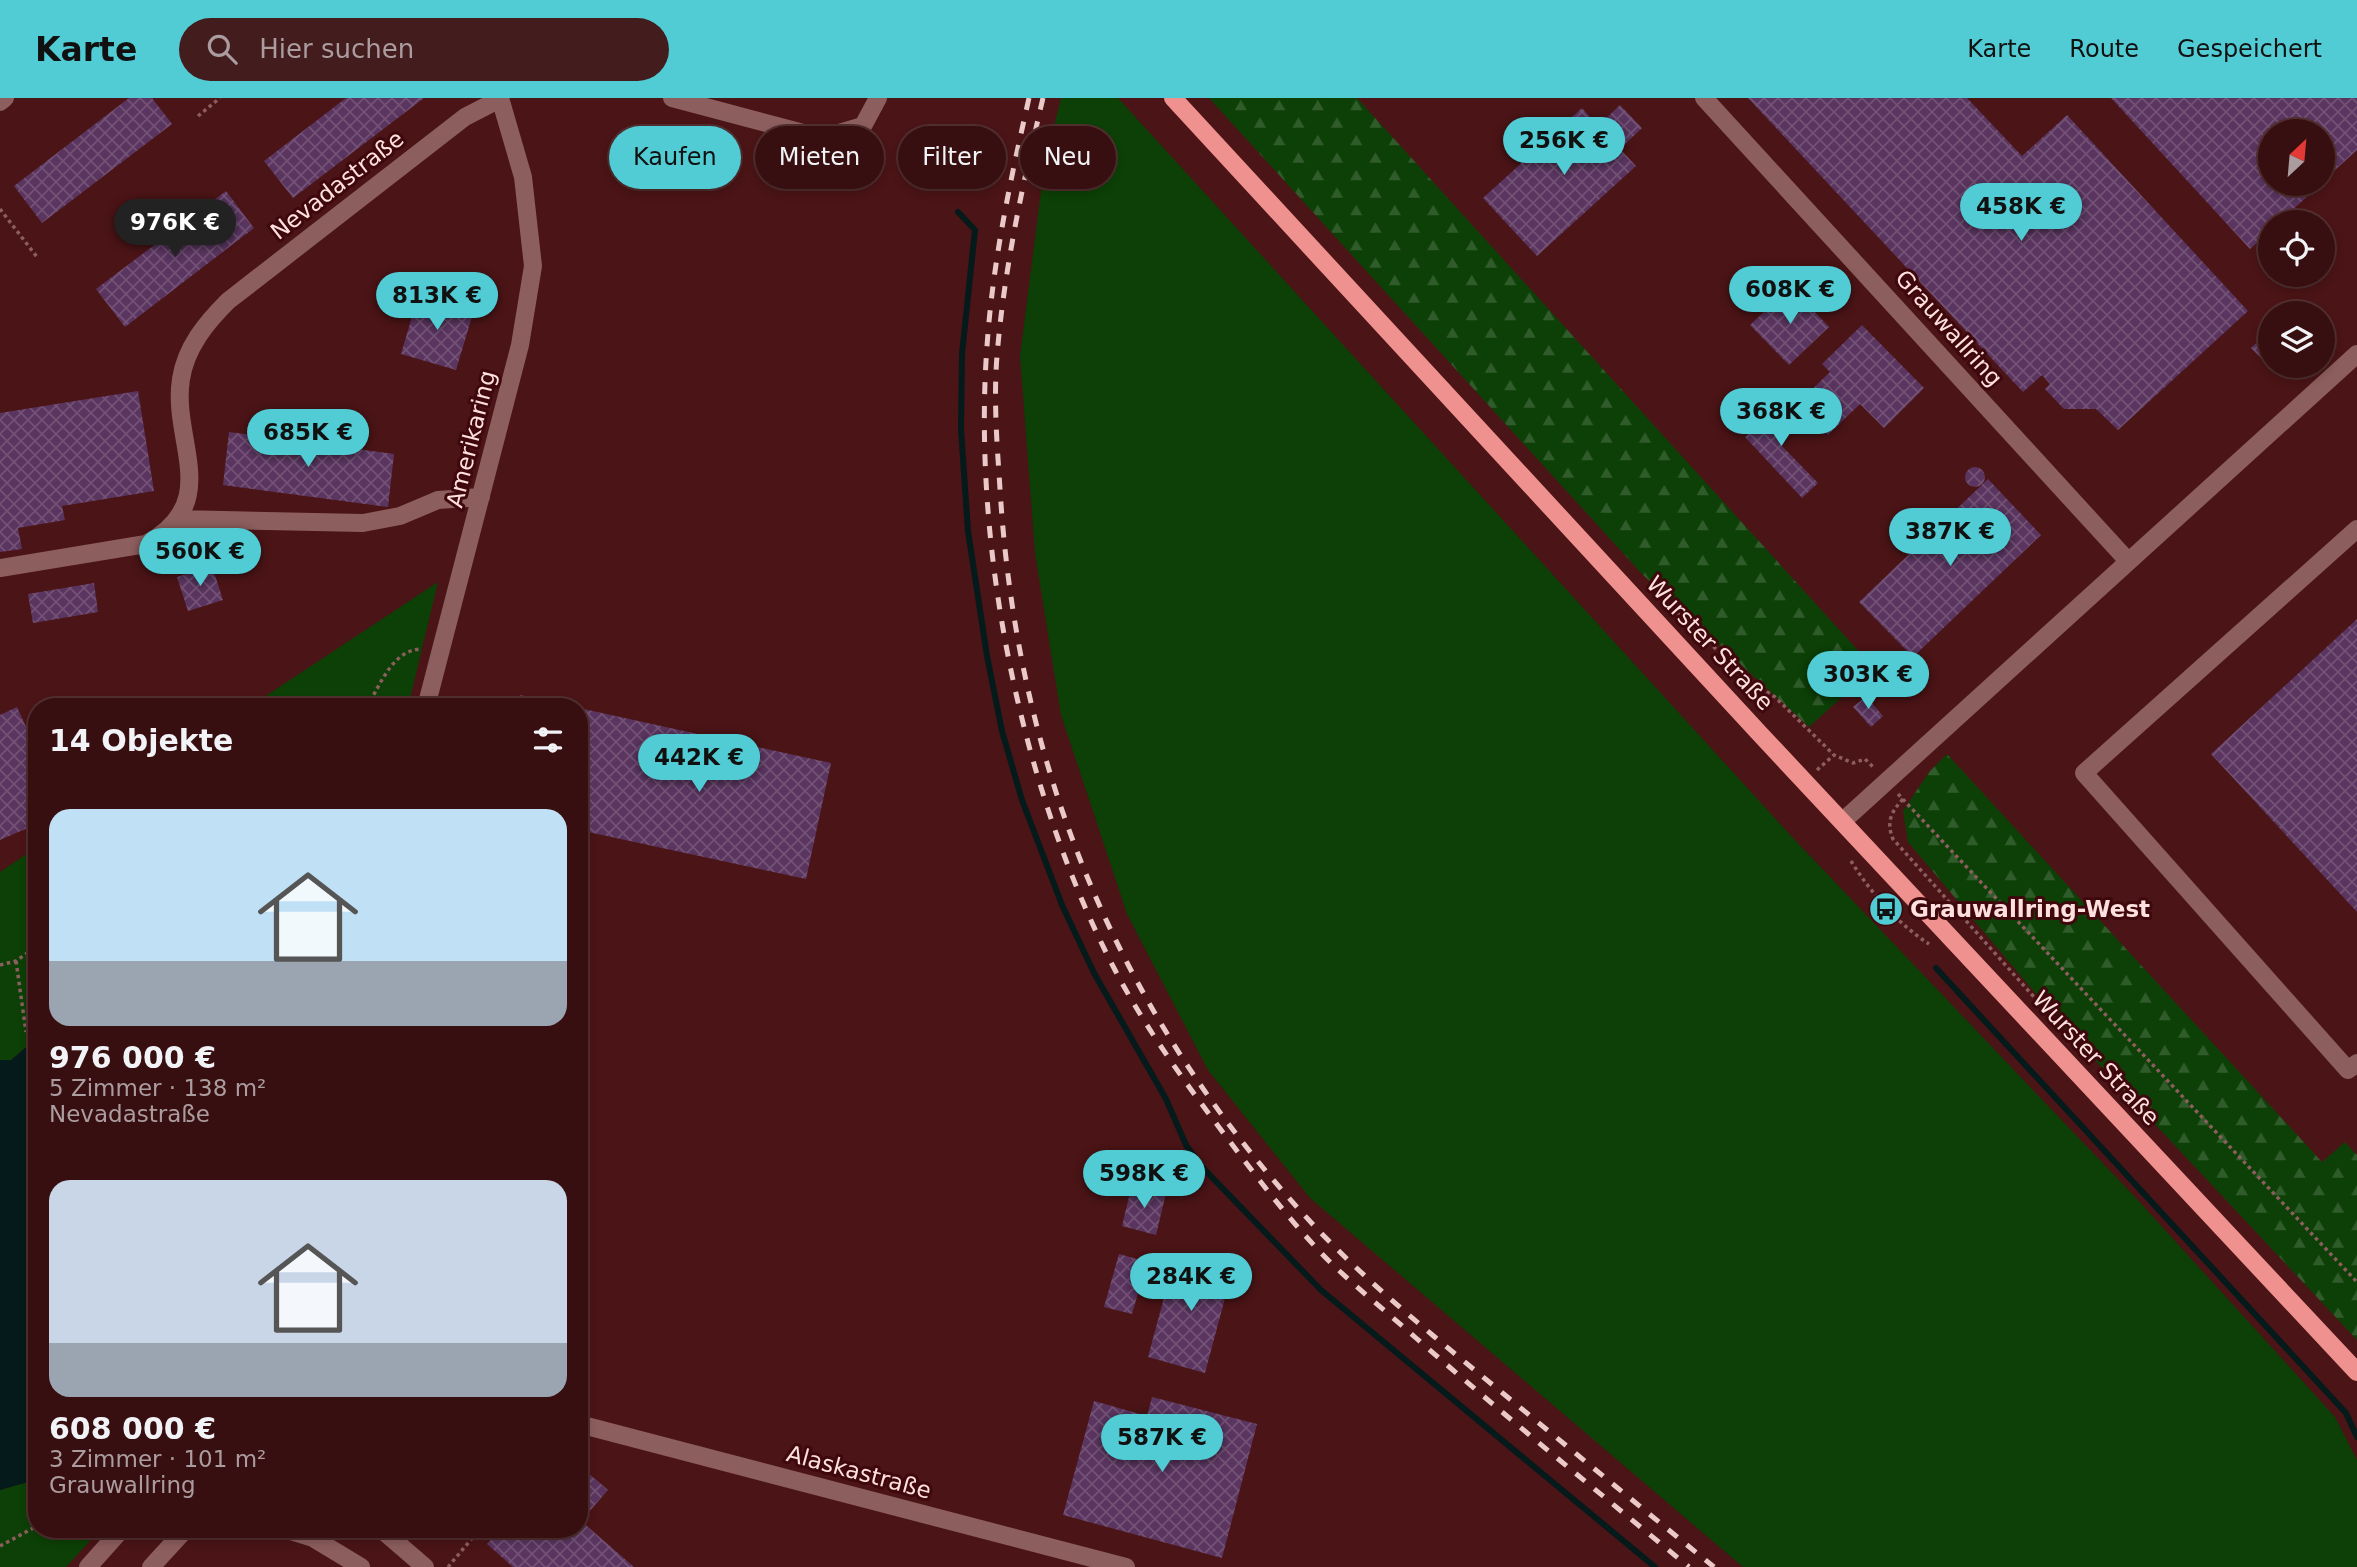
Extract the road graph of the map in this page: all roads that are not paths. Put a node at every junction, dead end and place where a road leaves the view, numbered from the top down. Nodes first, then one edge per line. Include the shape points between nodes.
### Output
1 (5, 98) edge
2 (500, 98) edge
3 (671, 98) edge
4 (878, 98) edge
5 (1174, 98) edge
6 (1704, 98) edge
7 (0, 102) edge
8 (2357, 354) edge
9 (481, 497) junction
10 (179, 519) junction
11 (2357, 529) edge
12 (2128, 561) junction
13 (0, 568) edge
14 (428, 698) edge
15 (1843, 821) junction
16 (2357, 1063) edge
17 (2357, 1372) edge
18 (588, 1426) edge
19 (114, 1538) edge
20 (177, 1538) edge
21 (313, 1538) edge
22 (391, 1538) edge
23 (88, 1567) edge
24 (151, 1567) edge
25 (361, 1567) edge
26 (425, 1567) edge
27 (1126, 1567) edge

1 - 7 street
2 - 9 street, Amerikaring via 523,177 533,266 520,345
2 - 10 street, Nevadastraße via 465,117 211,318 191,348 181,379 189,478
3 - 4 street via 822,138 863,126
5 - 15 main road, Wurster Straße
6 - 12 street, Grauwallring
8 - 12 street
9 - 10 street via 438,500 400,516 363,523
9 - 14 street, Amerikaring
10 - 13 street via 164,535 146,544
11 - 16 street via 2084,773 2348,1070
12 - 15 street
15 - 17 main road, Wurster Straße
18 - 27 street, Alaskastraße
19 - 23 street
20 - 24 street
21 - 25 street
22 - 26 street

